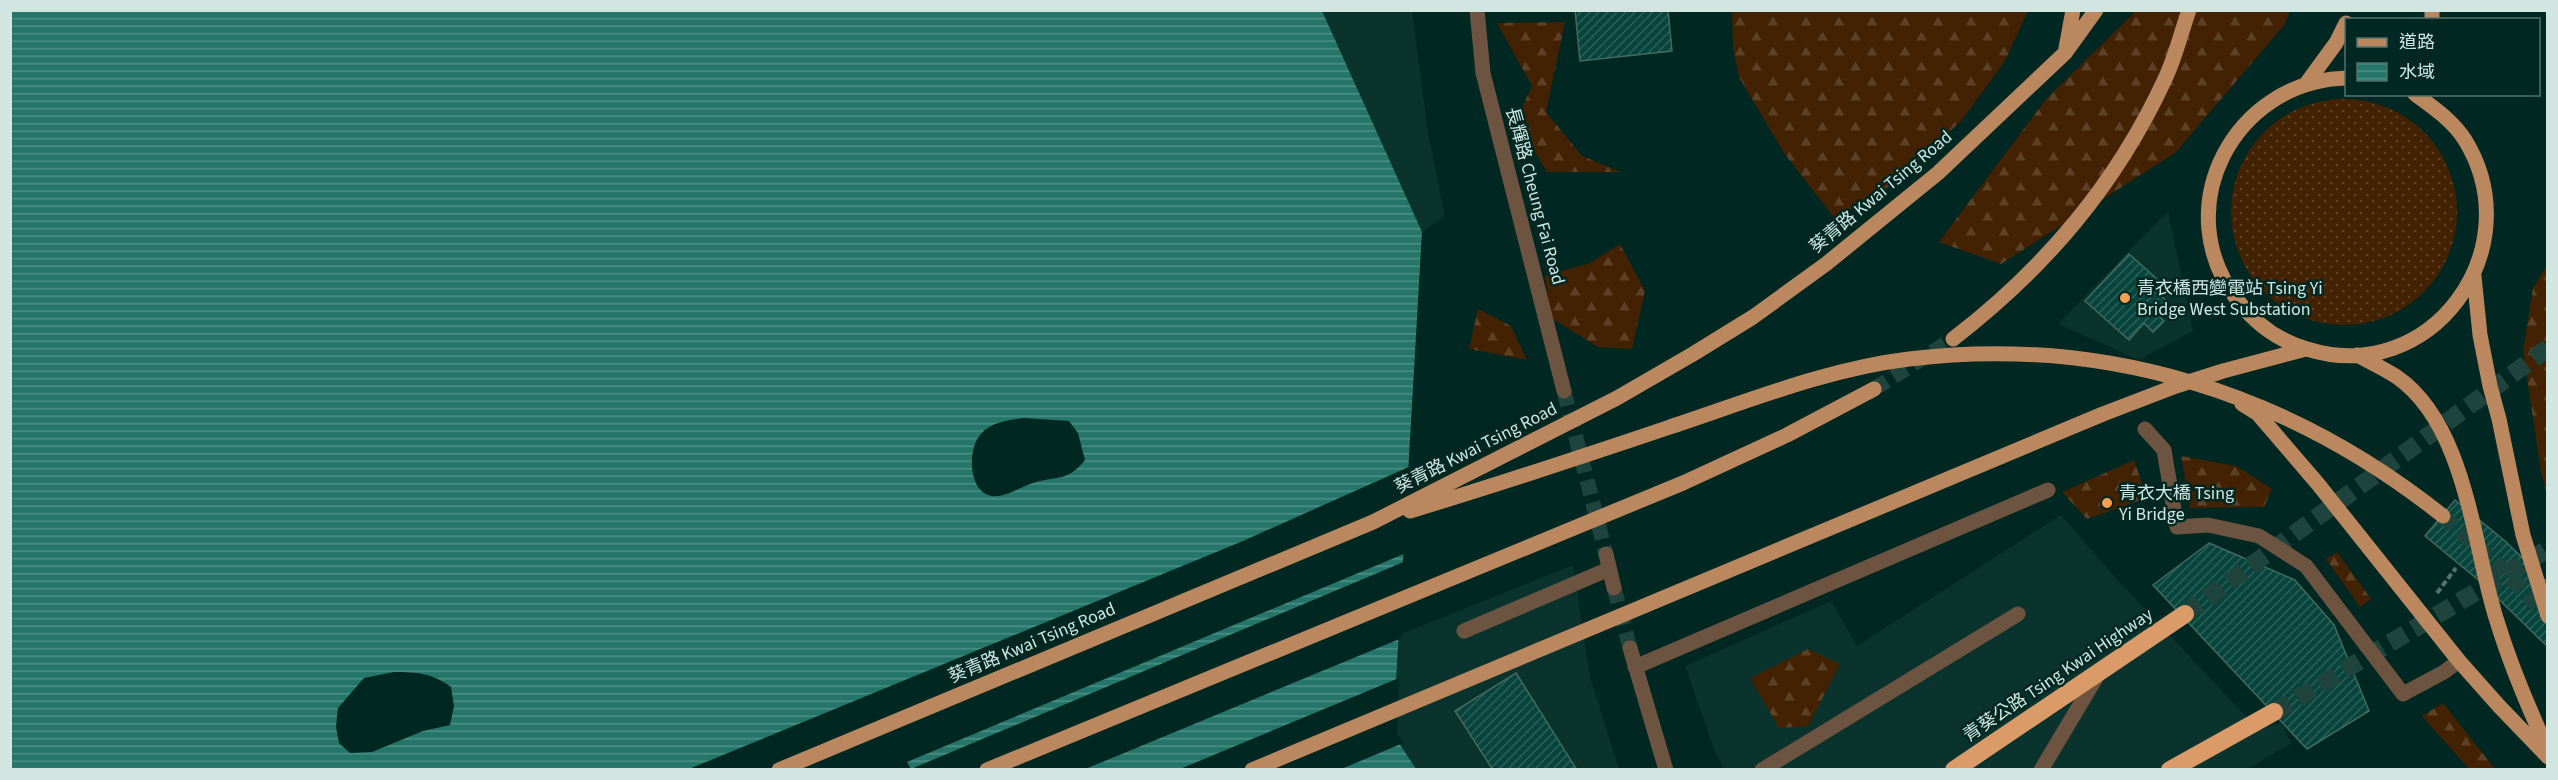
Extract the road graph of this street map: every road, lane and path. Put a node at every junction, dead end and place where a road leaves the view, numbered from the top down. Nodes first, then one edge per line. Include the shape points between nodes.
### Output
1 (1477, 10) edge
2 (2073, 10) edge
3 (2096, 10) edge
4 (2189, 10) edge
5 (2345, 25) edge
6 (2065, 53) junction
7 (2345, 78) edge
8 (2306, 84) junction
9 (2418, 96) edge
10 (2438, 96) edge
11 (2439, 112) junction
12 (2474, 276) junction
13 (1953, 339) tunnel mouth
14 (2306, 349) junction
15 (2357, 355) junction
16 (2176, 386) junction
17 (1875, 389) tunnel mouth
18 (1564, 391) tunnel mouth
19 (2145, 429) dead end
20 (2048, 490) dead end
21 (2443, 516) tunnel mouth
22 (1373, 522) junction
23 (2462, 561) dead end
24 (1614, 588) tunnel mouth
25 (2434, 597) dead end
26 (2018, 614) dead end
27 (2185, 614) tunnel mouth
28 (2547, 616) edge
29 (1464, 632) dead end
30 (1630, 648) tunnel mouth
31 (2460, 661) junction
32 (1635, 667) junction
33 (2099, 673) junction
34 (2274, 712) tunnel mouth
35 (2547, 750) edge
36 (2547, 757) edge
37 (778, 770) edge
38 (987, 770) edge
39 (1252, 770) edge
40 (1666, 770) edge
41 (1762, 770) edge
42 (1954, 770) edge
43 (2041, 770) edge
44 (2170, 770) edge

1 - 18 street, 長輝路 Cheung Fai Road via 1483,73
2 - 6 main road
3 - 6 main road, 葵青路 Kwai Tsing Road
4 - 13 main road via 2166,78 2130,148 2079,220 2029,273
5 - 8 main road
6 - 22 main road, 葵青路 Kwai Tsing Road via 1938,173 1826,264 1753,317 1617,398
7 - 8 main road
8 - 14 main road via 2273,99 2248,118 2222,154 2210,188 2208,226 2212,252 2226,286 2250,316 2272,333
9 - 11 main road
10 - 11 main road
11 - 12 main road via 2464,140 2481,174 2487,204 2486,238
12 - 15 main road via 2461,297 2434,325 2402,344
12 - 28 main road via 2490,386 2523,535
14 - 15 main road via 2331,355
14 - 16 main road
15 - 35 main road via 2398,378 2437,421 2462,482 2495,617 2522,695
16 - 31 main road via 2230,399 2258,414
16 - 39 main road
17 - 38 main road via 1683,483
19 - 31 street via 2164,450 2177,527 2208,525 2259,536 2306,566 2403,694
20 - 32 street
21 - 22 main road via 2353,453 2265,407 2158,372 2088,360 1969,354 1907,359 1831,375
22 - 37 main road, 葵青路 Kwai Tsing Road
23 - 25 path
24 - 29 street via 1608,561
26 - 41 street
27 - 33 highway, 青葵公路 Tsing Kwai Highway
30 - 32 street
31 - 36 main road
32 - 40 street
33 - 42 highway, 青葵公路 Tsing Kwai Highway
33 - 43 street
34 - 44 highway

